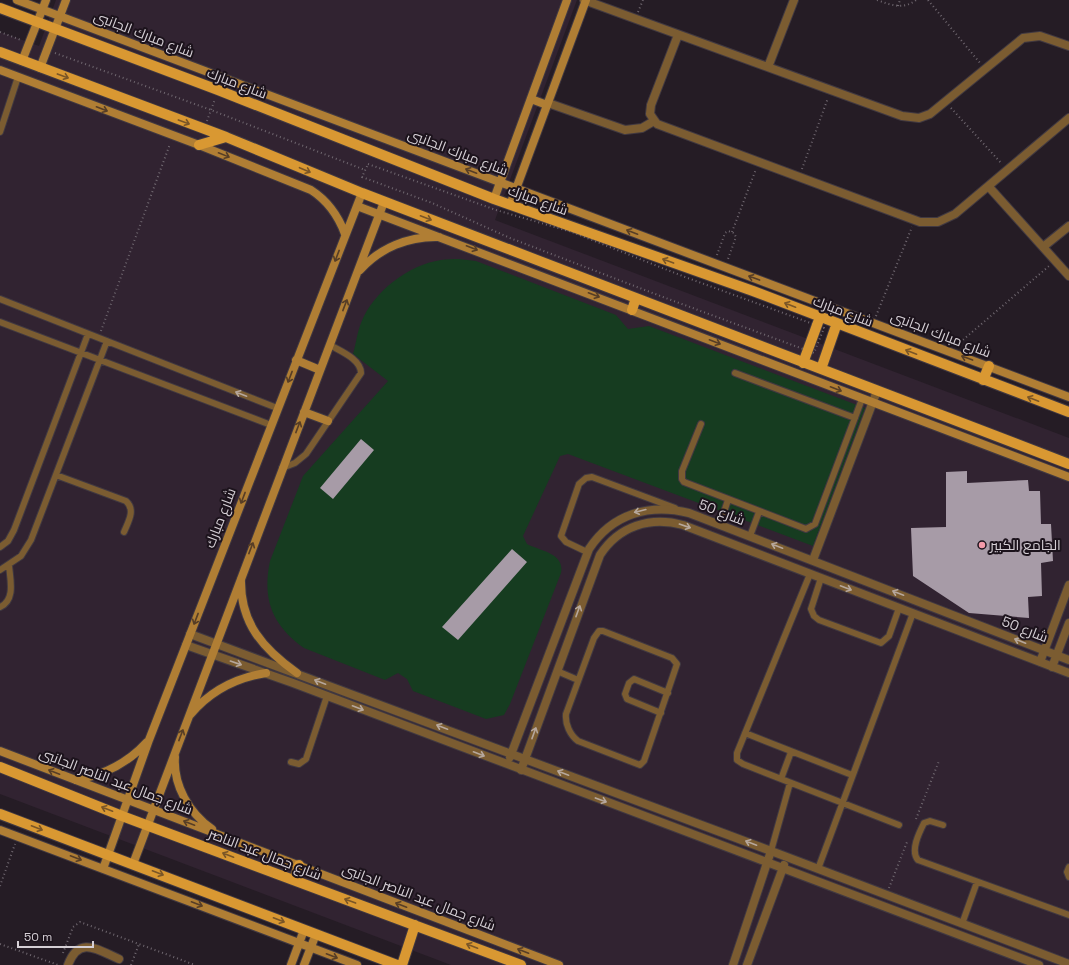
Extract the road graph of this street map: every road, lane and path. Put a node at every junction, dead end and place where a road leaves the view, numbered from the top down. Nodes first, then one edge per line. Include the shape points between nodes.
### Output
1 (17, 0) edge
2 (46, 0) edge
3 (66, 0) edge
4 (567, 0) edge
5 (585, 0) edge
6 (794, 0) edge
7 (877, 0) edge
8 (900, 0) edge
9 (916, 0) edge
10 (928, 0) edge
11 (898, 6) junction
12 (0, 8) edge
13 (42, 9) junction
14 (60, 16) junction
15 (37, 22) junction
16 (54, 29) junction
17 (0, 32) edge
18 (678, 35) junction
19 (29, 43) junction
20 (1069, 46) edge
21 (47, 50) junction
22 (0, 52) edge
23 (22, 61) junction
24 (768, 67) junction
25 (40, 68) junction
26 (985, 69) junction
27 (0, 70) edge
28 (18, 77) junction
29 (218, 90) junction
30 (830, 90) junction
31 (531, 99) junction
32 (945, 102) junction
33 (547, 104) junction
34 (211, 110) junction
35 (1069, 118) edge
36 (654, 121) junction
37 (204, 129) junction
38 (0, 132) edge
39 (173, 135) junction
40 (226, 137) junction
41 (199, 145) junction
42 (759, 163) junction
43 (365, 170) junction
44 (1008, 171) junction
45 (799, 178) junction
46 (500, 182) junction
47 (989, 187) junction
48 (516, 188) junction
49 (362, 193) junction
50 (494, 199) junction
51 (384, 202) junction
52 (510, 205) junction
53 (357, 206) junction
54 (380, 214) junction
55 (914, 220) junction
56 (1069, 226) edge
57 (732, 232) junction
58 (345, 234) junction
59 (445, 238) junction
60 (1043, 247) junction
61 (1055, 260) junction
62 (714, 263) junction
63 (726, 268) junction
64 (358, 272) junction
65 (1069, 276) edge
66 (636, 298) junction
67 (0, 299) edge
68 (632, 310) junction
69 (818, 321) junction
70 (0, 322) edge
71 (837, 323) junction
72 (873, 323) junction
73 (88, 334) junction
74 (99, 338) junction
75 (107, 341) junction
76 (330, 345) junction
77 (808, 350) junction
78 (950, 352) junction
79 (81, 353) junction
80 (100, 360) junction
81 (296, 360) junction
82 (803, 362) junction
83 (989, 366) junction
84 (821, 369) junction
85 (320, 370) junction
86 (735, 373) dead end
87 (983, 380) junction
88 (877, 391) junction
89 (1069, 397) edge
90 (862, 399) junction
91 (872, 403) junction
92 (277, 408) junction
93 (304, 412) junction
94 (1069, 412) edge
95 (855, 418) junction
96 (328, 421) junction
97 (701, 424) dead end
98 (271, 425) junction
99 (1067, 464) edge
100 (282, 468) junction
101 (56, 475) junction
102 (1069, 477) edge
103 (728, 500) junction
104 (680, 510) junction
105 (759, 512) junction
106 (720, 524) junction
107 (124, 532) dead end
108 (750, 536) junction
109 (0, 547) edge
110 (587, 552) junction
111 (796, 554) junction
112 (813, 560) junction
113 (9, 565) junction
114 (792, 567) junction
115 (0, 570) edge
116 (242, 573) junction
117 (810, 574) junction
118 (821, 578) junction
119 (576, 579) junction
120 (588, 584) junction
121 (1069, 585) edge
122 (0, 607) edge
123 (899, 608) junction
124 (913, 613) junction
125 (1069, 623) edge
126 (190, 634) junction
127 (215, 643) junction
128 (186, 645) junction
129 (1044, 650) junction
130 (211, 654) junction
131 (1057, 655) junction
132 (1069, 660) edge
133 (1040, 662) junction
134 (1052, 667) junction
135 (557, 671) junction
136 (266, 673) junction
137 (297, 673) junction
138 (1069, 673) edge
139 (578, 680) junction
140 (293, 683) junction
141 (668, 693) junction
142 (327, 696) junction
143 (661, 713) junction
144 (187, 719) junction
145 (744, 733) junction
146 (149, 740) junction
147 (0, 751) edge
148 (175, 751) junction
149 (791, 752) junction
150 (511, 753) junction
151 (525, 759) junction
152 (292, 762) dead end
153 (507, 765) junction
154 (0, 767) edge
155 (521, 770) junction
156 (852, 775) junction
157 (780, 779) junction
158 (76, 780) junction
159 (790, 783) junction
160 (128, 800) junction
161 (842, 803) junction
162 (153, 809) junction
163 (0, 814) edge
164 (122, 816) junction
165 (147, 824) junction
166 (899, 825) dead end
167 (943, 825) dead end
168 (0, 830) edge
169 (222, 835) junction
170 (18, 836) junction
171 (771, 851) junction
172 (108, 855) junction
173 (787, 857) junction
174 (768, 862) junction
175 (133, 864) junction
176 (299, 865) junction
177 (1069, 867) edge
178 (783, 868) junction
179 (103, 869) junction
180 (818, 869) junction
181 (1069, 877) edge
182 (294, 880) junction
183 (977, 882) junction
184 (0, 886) edge
185 (1069, 915) edge
186 (962, 924) junction
187 (415, 925) junction
188 (304, 930) junction
189 (316, 934) junction
190 (299, 943) junction
191 (0, 944) edge
192 (139, 944) junction
193 (311, 948) junction
194 (61, 958) dead end
195 (119, 959) dead end
196 (1068, 961) edge
197 (58, 965) edge
198 (68, 965) edge
199 (131, 965) edge
200 (193, 965) edge
201 (291, 965) edge
202 (304, 965) edge
203 (357, 965) edge
204 (396, 965) edge
205 (402, 965) edge
206 (521, 965) edge
207 (559, 965) edge
208 (733, 965) edge
209 (747, 965) edge
210 (1039, 965) edge

1 - 13 main road, شارع مبارك الجانبى
2 - 13 main road
3 - 14 main road
4 - 31 main road
5 - 18 street
5 - 33 main road
6 - 24 street
7 - 11 path
8 - 11 path
9 - 11 path via 911,4
10 - 26 path
12 - 15 main road, شارع مبارك
13 - 14 main road, شارع مبارك الجانبى
13 - 15 main road
14 - 16 main road
46 -> 14 main road, شارع مبارك الجانبى
15 - 16 main road, شارع مبارك
15 - 19 main road
16 - 21 main road
16 - 29 main road, شارع مبارك
17 - 19 path
18 - 24 street
18 - 36 street via 651,105 650,114
19 - 23 main road
20 - 26 street via 1040,36 1028,36 1018,41
21 - 25 main road
21 - 34 path
22 - 23 main road
23 - 25 main road
24 - 30 street
25 -> 37 main road
26 - 32 street
27 - 28 main road
28 - 38 lane
28 -> 39 main road
29 - 34 path
29 - 50 main road, شارع مبارك
30 - 32 street via 913,119 930,114
30 - 45 path
31 - 33 main road
31 - 46 main road
32 - 44 path
33 - 36 street via 625,130 642,128
33 - 48 main road
34 - 37 path
34 - 43 path
35 - 44 street
36 - 42 street via 660,126
37 - 40 main road
39 - 41 main road
39 - 74 path
40 - 41 main road
40 -> 49 main road
41 -> 58 main road via 311,190 336,213
42 - 45 street
42 - 57 path
43 - 69 path via 368,164 496,210 572,232
43 - 77 path via 362,178 439,206 510,238 663,298
44 - 47 street
45 - 55 street
46 - 48 main road, شارع مبارك الجانبى
46 - 50 main road
47 - 55 street via 950,218 932,222
47 - 60 street
48 - 52 main road
62 -> 48 main road, شارع مبارك الجانبى
49 - 51 main road
49 - 53 main road, شارع مبارك
50 - 52 main road, شارع مبارك
51 - 54 main road
51 -> 66 main road
69 -> 52 main road, شارع مبارك
53 - 54 main road
53 - 58 main road, شارع مبارك
54 - 59 main road
54 - 64 main road
55 - 72 path
56 - 60 street
57 - 62 path via 725,233
57 - 63 path via 736,237
58 -> 81 main road, شارع مبارك
59 - 64 main road via 421,238 397,244 376,256
59 -> 68 main road
60 - 61 street
61 - 65 street
61 - 78 path
62 - 63 main road, شارع مبارك الجانبى
72 -> 63 main road, شارع مبارك الجانبى
76 -> 64 main road
66 - 68 main road
66 - 82 main road
67 - 73 lane
68 -> 90 main road
69 - 71 main road, شارع مبارك
69 - 77 main road
69 - 77 path via 824,328 814,353
70 - 79 lane
71 - 84 main road
87 -> 71 main road, شارع مبارك
72 - 78 main road, شارع مبارك الجانبى
73 - 74 lane
73 - 79 lane
74 - 75 lane
75 - 80 lane
92 -> 75 lane
76 - 85 main road
76 - 96 lane via 357,362 361,370
77 - 82 main road
83 -> 78 main road, شارع مبارك الجانبى
79 - 80 lane
79 - 109 lane via 14,530 8,541
80 - 98 lane
80 - 101 lane
81 - 85 main road
81 -> 92 main road, شارع مبارك
82 - 84 main road
83 - 87 main road
83 - 89 main road, شارع مبارك الجانبى
84 - 88 main road
85 - 93 main road
86 - 95 lane
94 -> 87 main road, شارع مبارك
88 - 91 street
88 - 99 main road
90 - 91 main road
90 - 95 lane
91 - 102 main road
91 - 112 street
92 - 98 main road, شارع مبارك
93 - 96 main road
100 -> 93 main road
95 - 105 lane via 813,527 803,528
96 - 100 lane via 301,459
97 - 103 lane via 682,471 682,479 687,485
98 -> 126 main road, شارع مبارك
116 -> 100 main road
101 - 107 lane via 128,503 131,512
101 - 113 lane via 31,540 21,556
103 - 105 lane
103 - 106 lane
104 - 106 street, شارع 50
104 -> 110 street, شارع 50 via 648,509 626,515 601,533
104 - 110 lane via 586,478 579,484 561,536 566,542
105 - 108 lane
106 - 108 street, شارع 50
111 -> 108 street, شارع 50
110 - 119 street, شارع 50
111 - 112 street, شارع 50
111 - 114 street
129 -> 112 street, شارع 50
113 - 115 lane
113 - 122 lane via 11,596 6,604
114 - 117 street, شارع 50
120 -> 114 street, شارع 50 via 598,558 610,542 631,527 648,522 683,525
116 - 127 main road
116 - 137 main road via 242,600 250,625 265,648
117 - 118 street, شارع 50
117 - 145 lane
118 -> 123 street, شارع 50
118 - 123 lane via 811,609 819,620 881,643 889,636
119 - 120 street
119 - 150 street, شارع 50
135 -> 120 street, شارع 50
121 - 129 street
123 - 124 street, شارع 50
124 - 133 street, شارع 50
124 - 156 lane
125 - 131 street
126 - 127 street
126 - 128 main road, شارع مبارك
127 - 130 main road
127 - 137 street
128 - 130 street
128 - 146 main road, شارع مبارك
129 - 131 street, شارع 50
129 - 133 street
130 -> 136 street
130 - 144 main road
131 - 132 street, شارع 50
131 - 134 street
133 - 134 street, شارع 50
134 - 138 street, شارع 50
135 - 139 lane
151 -> 135 street, شارع 50
136 - 140 street
136 - 144 main road via 240,679 216,691
137 - 140 street
150 -> 137 street
139 - 141 lane via 596,634 603,631 676,661 677,668
139 - 143 lane via 566,714 571,735 582,743 637,766 644,761
140 - 142 street
141 - 143 lane
141 - 143 lane via 634,679 629,682 624,694 627,699
142 - 152 lane via 306,759 299,764
142 -> 153 street
148 -> 144 main road
145 - 149 lane
145 - 157 lane via 737,753 740,762
146 - 158 main road via 132,757 116,767
146 - 160 main road, شارع مبارك
158 -> 147 main road, شارع جمال عبد الناصر الجانبى
148 - 162 main road
148 - 169 main road via 174,765 182,794 199,818
149 - 156 lane
149 - 157 lane
150 - 151 street
150 - 153 street, شارع 50
151 - 155 street, شارع 50
171 -> 151 street
153 - 155 street
164 -> 154 main road, شارع جمال عبد الناصر
155 -> 174 street
156 - 161 lane
157 - 159 lane
158 - 160 main road, شارع جمال عبد الناصر الجانبى
159 - 161 lane
159 - 171 lane
160 - 162 main road, شارع جمال عبد الناصر الجانبى
160 - 164 main road, شارع مبارك
161 - 166 lane
161 - 180 lane
162 - 165 main road
169 -> 162 main road, شارع جمال عبد الناصر الجانبى
163 -> 172 main road
164 - 165 main road, شارع جمال عبد الناصر
164 - 172 main road, شارع مبارك
165 - 175 main road
182 -> 165 main road, شارع جمال عبد الناصر
167 - 183 lane via 930,821 924,823 915,848 916,857 922,862
168 - 170 main road
169 - 176 main road, شارع جمال عبد الناصر الجانبى
170 -> 179 main road
170 - 184 path
171 - 173 street
171 - 174 street
172 - 175 main road
172 - 179 main road, شارع مبارك
173 - 178 street
173 - 180 street
174 - 178 street
174 - 208 street
175 -> 188 main road
176 - 182 main road
207 -> 176 main road, شارع جمال عبد الناصر الجانبى
177 - 181 lane
178 - 209 street
178 - 210 street
179 -> 190 main road
180 - 186 street
187 -> 182 main road, شارع جمال عبد الناصر
183 - 185 lane
183 - 186 lane
186 - 196 street
187 - 205 main road
206 -> 187 main road, شارع جمال عبد الناصر
188 - 189 main road
188 - 190 main road
189 - 193 main road
189 - 204 main road
190 - 193 main road
190 - 201 main road
191 - 197 path
192 - 194 path via 80,922 73,927
192 - 199 path
192 - 200 path
193 - 202 main road
193 -> 203 main road
195 - 198 street via 91,947 84,947 74,952

